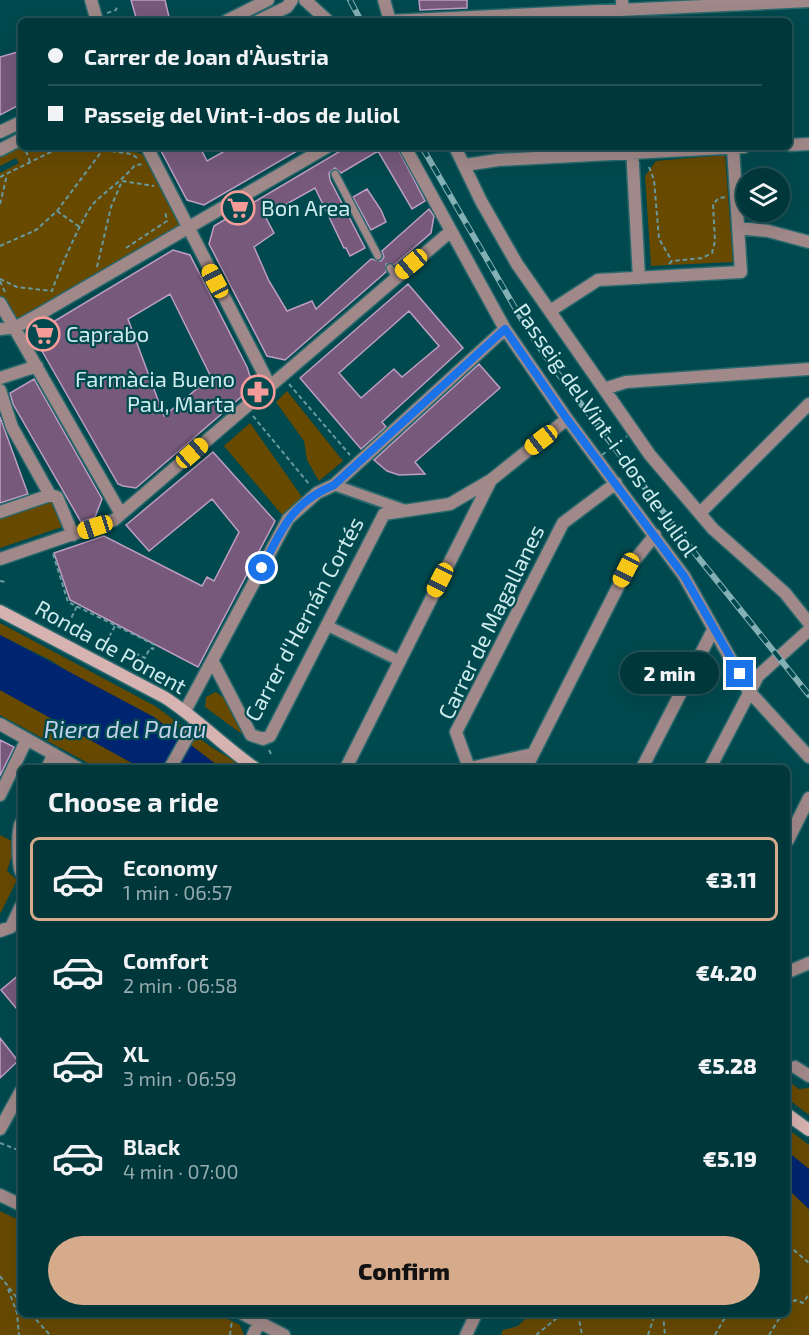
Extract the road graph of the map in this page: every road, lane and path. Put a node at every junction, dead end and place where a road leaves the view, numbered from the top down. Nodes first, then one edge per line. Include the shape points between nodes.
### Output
1 (91, 0) edge
2 (268, 0) edge
3 (292, 0) edge
4 (305, 0) edge
5 (384, 0) edge
6 (809, 1) edge
7 (117, 7) dead end
8 (623, 10) edge
9 (100, 17) edge
10 (232, 18) edge
11 (264, 18) edge
12 (325, 18) edge
13 (389, 18) edge
14 (454, 18) edge
15 (18, 123) edge
16 (0, 132) edge
17 (18, 141) edge
18 (809, 144) edge
19 (792, 145) edge
20 (0, 150) edge
21 (27, 150) edge
22 (55, 150) edge
23 (103, 150) edge
24 (114, 150) edge
25 (149, 150) edge
26 (407, 150) edge
27 (457, 150) edge
28 (632, 150) edge
29 (733, 150) edge
30 (326, 152) edge
31 (131, 154) dead end
32 (30, 162) junction
33 (146, 163) dead end
34 (465, 165) junction
35 (649, 167) dead end
36 (8, 174) junction
37 (335, 174) dead end
38 (0, 177) edge
39 (122, 181) junction
40 (154, 186) dead end
41 (730, 197) dead end
42 (0, 204) edge
43 (57, 211) junction
44 (188, 227) junction
45 (81, 228) junction
46 (738, 228) junction
47 (451, 231) junction
48 (809, 242) edge
49 (0, 246) edge
50 (378, 256) dead end
51 (672, 261) junction
52 (96, 268) dead end
53 (666, 269) dead end
54 (639, 278) junction
55 (0, 279) edge
56 (0, 303) edge
57 (550, 311) junction
58 (16, 327) junction
59 (0, 329) edge
60 (505, 329) junction
61 (37, 366) junction
62 (808, 370) edge
63 (282, 376) junction
64 (0, 378) edge
65 (270, 386) junction
66 (604, 389) junction
67 (0, 390) edge
68 (809, 404) edge
69 (246, 408) junction
70 (567, 419) junction
71 (627, 436) dead end
72 (602, 454) dead end
73 (358, 464) junction
74 (491, 480) junction
75 (616, 483) junction
76 (334, 485) junction
77 (317, 493) junction
78 (50, 495) junction
79 (405, 510) junction
80 (0, 512) edge
81 (700, 513) junction
82 (121, 514) junction
83 (74, 535) junction
84 (656, 535) junction
85 (52, 552) dead end
86 (0, 559) edge
87 (0, 581) edge
88 (6, 582) dead end
89 (77, 606) junction
90 (0, 611) edge
91 (809, 623) edge
92 (326, 625) junction
93 (116, 626) junction
94 (713, 630) junction
95 (809, 630) edge
96 (65, 631) dead end
97 (102, 650) dead end
98 (400, 661) junction
99 (213, 662) junction
100 (133, 667) dead end
101 (748, 690) junction
102 (185, 711) junction
103 (196, 722) junction
104 (0, 724) edge
105 (27, 739) junction
106 (266, 745) junction
107 (54, 754) junction
108 (533, 754) junction
109 (272, 756) dead end
110 (809, 757) edge
111 (48, 765) edge
112 (73, 765) edge
113 (172, 765) edge
114 (251, 765) edge
115 (348, 765) edge
116 (468, 765) edge
117 (483, 765) edge
118 (528, 765) edge
119 (644, 765) edge
120 (712, 765) edge
121 (0, 795) edge
122 (809, 798) edge
123 (790, 836) edge
124 (18, 912) edge
125 (0, 931) edge
126 (809, 963) edge
127 (790, 971) edge
128 (795, 1067) dead end
129 (809, 1076) edge
130 (18, 1098) edge
131 (790, 1117) edge
132 (0, 1129) edge
133 (809, 1131) edge
134 (0, 1143) edge
135 (18, 1149) edge
136 (0, 1195) edge
137 (18, 1204) edge
138 (790, 1247) edge
139 (809, 1263) edge
140 (0, 1276) edge
141 (8, 1289) junction
142 (809, 1294) edge
143 (18, 1300) edge
144 (790, 1305) edge
145 (34, 1317) edge
146 (240, 1317) edge
147 (246, 1317) edge
148 (475, 1317) edge
149 (558, 1317) edge
150 (579, 1317) edge
151 (654, 1317) edge
152 (663, 1317) edge
153 (725, 1317) edge
154 (780, 1317) edge
155 (259, 1323) junction
156 (20, 1335) edge
157 (50, 1335) edge
158 (230, 1335) edge
159 (253, 1335) edge
160 (284, 1335) edge
161 (466, 1335) edge
162 (536, 1335) edge
163 (582, 1335) edge
164 (648, 1335) edge
165 (665, 1335) edge
166 (715, 1335) edge
167 (769, 1335) edge

1 - 9 street
2 - 10 street
3 - 11 street via 287,7
4 - 12 street
5 - 13 street
6 - 8 street
7 - 9 path
8 - 14 street
15 - 16 street
17 - 20 street
18 - 19 street
21 - 32 path
22 - 32 path
23 - 43 path
24 - 31 path
25 - 44 street
26 - 47 street, Passeig del Vint-i-dos de Juliol
27 - 34 street, Passeig del Vint-i-dos de Juliol
28 - 34 street
28 - 54 street
29 - 46 street
30 - 44 street
32 - 36 path
33 - 39 path via 135,165
34 - 57 street, Passeig del Vint-i-dos de Juliol via 517,264
35 - 51 path via 654,180 658,239
36 - 38 path
36 - 42 path
37 - 50 lane
39 - 40 path
39 - 45 path via 92,204
39 - 52 path via 111,207
41 - 51 path via 718,198 713,204 712,253
43 - 45 path
43 - 49 path via 36,230
44 - 58 street
44 - 65 street
45 - 55 path via 52,291 17,287
46 - 48 street
46 - 54 street via 741,272
47 - 60 street, Passeig del Vint-i-dos de Juliol
47 - 63 street via 393,272
51 - 53 path
54 - 57 street via 598,280
56 - 58 street
57 - 66 street, Passeig del Vint-i-dos de Juliol
58 - 59 street
58 - 61 street
60 - 70 street, Passeig del Vint-i-dos de Juliol
60 - 73 street
61 - 64 street
61 - 82 street
62 - 66 street via 626,382
63 - 65 street
63 - 73 path
65 - 69 street
66 - 81 street, Passeig del Vint-i-dos de Juliol via 650,455
67 - 78 street via 12,427
68 - 81 street
69 - 77 path
69 - 82 street
70 - 74 street, Carrer d'Hernán Cortés
70 - 75 street, Passeig del Vint-i-dos de Juliol
71 - 72 path, bridge
73 - 76 street
74 - 79 street, Carrer d'Hernán Cortés via 450,504
74 - 98 street
75 - 84 street, Passeig del Vint-i-dos de Juliol
75 - 116 street, Carrer de Magallanes via 563,523 456,732
76 - 77 street
76 - 79 street
77 - 99 street via 288,519
78 - 80 street
78 - 83 street via 57,497
79 - 92 street, Carrer d'Hernán Cortés via 384,513
81 - 91 street, Passeig del Vint-i-dos de Juliol via 785,593
82 - 83 street
83 - 86 street
84 - 94 street, Passeig del Vint-i-dos de Juliol
84 - 108 street via 626,570
85 - 89 path via 68,602
87 - 88 path
89 - 93 path
89 - 96 path
90 - 102 main road, Ronda de Ponent
92 - 98 street
92 - 106 street, Carrer d'Hernán Cortés
93 - 97 path
93 - 100 path via 155,645 145,658 137,654
94 - 101 street, Passeig del Vint-i-dos de Juliol
94 - 119 street
95 - 101 street
98 - 115 street
99 - 102 street
99 - 106 street via 251,735
101 - 110 street, Passeig del Vint-i-dos de Juliol
101 - 120 street
102 - 103 main road, Ronda de Ponent
103 - 113 street
103 - 114 main road, Ronda de Ponent
104 - 105 street
105 - 107 street
105 - 121 street
106 - 109 path
107 - 111 street
107 - 112 street
108 - 117 street
108 - 118 street
122 - 123 street
124 - 125 street via 11,927
126 - 127 street
128 - 129 street
130 - 132 street
131 - 133 main road
134 - 135 path
136 - 137 street
138 - 139 path
140 - 141 path
141 - 143 path
141 - 156 path
142 - 144 path via 803,1303 795,1300
145 - 157 path
146 - 158 path
147 - 155 street
148 - 161 street
149 - 162 path
150 - 163 path
151 - 164 path
152 - 165 path
153 - 166 path
154 - 167 path
155 - 159 street
155 - 160 street

